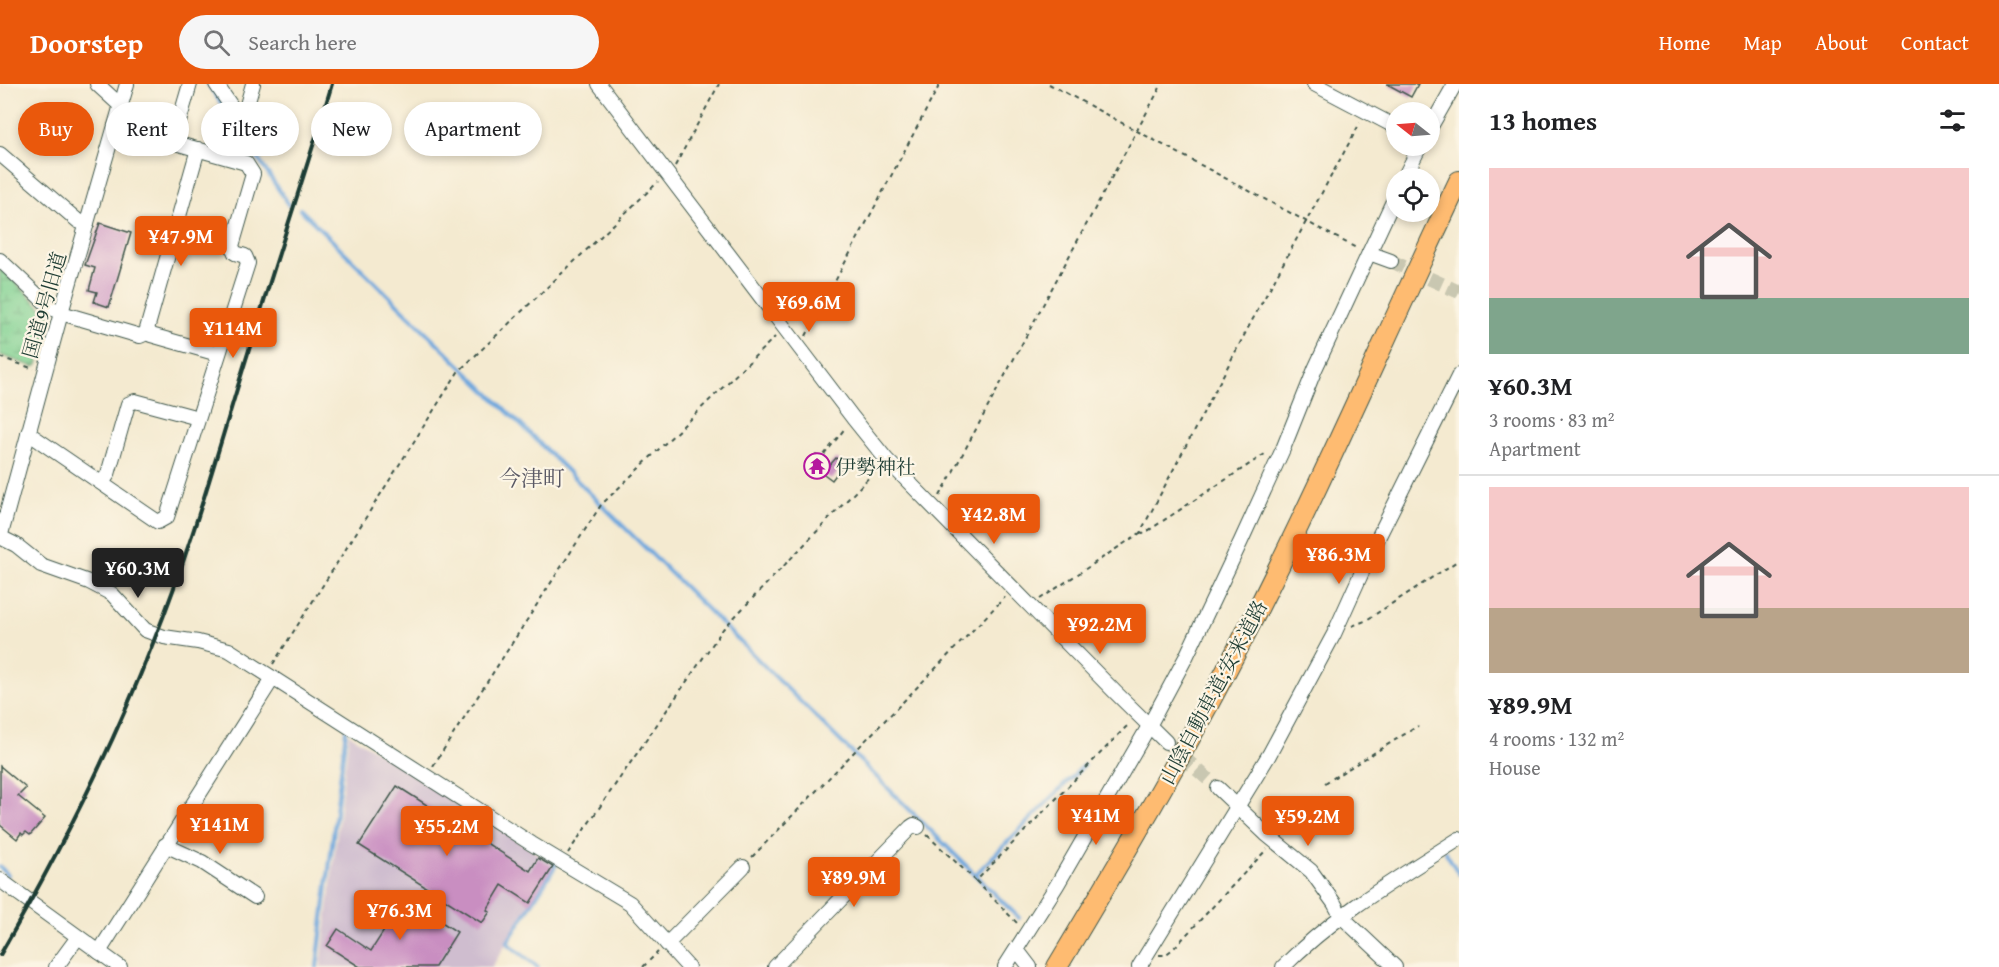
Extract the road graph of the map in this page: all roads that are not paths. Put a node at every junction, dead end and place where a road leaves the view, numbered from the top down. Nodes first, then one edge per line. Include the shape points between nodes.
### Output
1 (97, 84) edge
2 (127, 84) edge
3 (190, 84) edge
4 (216, 84) edge
5 (253, 84) edge
6 (599, 84) edge
7 (1314, 84) edge
8 (1455, 84) edge
9 (117, 102) edge
10 (122, 102) edge
11 (185, 102) edge
12 (1440, 110) edge
13 (1386, 122) edge
14 (189, 146) edge
15 (198, 149) junction
16 (0, 154) edge
17 (106, 156) edge
18 (1459, 181) edge
19 (1459, 198) edge
20 (1386, 213) edge
21 (87, 224) junction
22 (1365, 251) junction
23 (0, 260) edge
24 (1391, 261) tunnel mouth
25 (61, 313) junction
26 (149, 332) junction
27 (218, 354) junction
28 (1459, 375) edge
29 (198, 418) junction
30 (28, 433) junction
31 (102, 483) junction
32 (0, 537) edge
33 (270, 676) junction
34 (1145, 722) junction
35 (1166, 741) tunnel mouth
36 (1218, 788) tunnel mouth
37 (1238, 807) junction
38 (918, 827) road end
39 (1459, 839) edge
40 (165, 845) junction
41 (742, 867) road end
42 (0, 880) edge
43 (255, 897) dead end
44 (1341, 916) junction
45 (78, 937) junction
46 (667, 944) junction
47 (1017, 950) junction
48 (99, 952) junction
49 (1062, 966) edge
50 (56, 967) edge
51 (120, 967) edge
52 (688, 967) edge
53 (776, 967) edge
54 (1005, 967) edge
55 (1030, 967) edge
56 (1139, 967) edge
57 (1283, 967) edge
58 (1395, 967) edge

1 - 9 street
2 - 10 street, 国道9号旧道
3 - 11 street
4 - 5 street via 243,119
6 - 34 street via 886,459
7 - 13 street
8 - 12 street
14 - 15 street
15 - 26 street
15 - 27 street via 246,163 253,174 232,246 248,263
16 - 21 street via 78,221
17 - 21 street, 国道9号旧道
18 - 49 highway, 山陰自動車道;安来道路 via 1239,646
19 - 49 highway, 山陰自動車道;安来道路 via 1245,650 1163,802
20 - 22 street
21 - 25 street, 国道9号旧道
22 - 24 street
22 - 34 street via 1242,541 1186,657
23 - 25 street
25 - 26 street via 140,336
25 - 30 street, 国道9号旧道
26 - 27 street
27 - 29 street
28 - 37 street via 1334,634
29 - 31 street via 135,400 128,404
29 - 31 street via 167,517 158,522
30 - 31 street
30 - 32 street, 国道9号旧道
32 - 33 street via 41,565 112,594 145,630 225,648
33 - 40 street
33 - 46 street via 630,903
34 - 35 street
34 - 47 street
36 - 37 street
37 - 44 street via 1311,871
37 - 56 street
38 - 53 street via 911,827
39 - 44 street
40 - 43 street via 202,862
40 - 48 street
41 - 46 street
42 - 45 street
44 - 57 street
44 - 58 street
45 - 48 street
45 - 50 street
46 - 52 street
47 - 54 street
47 - 55 street
48 - 51 street

